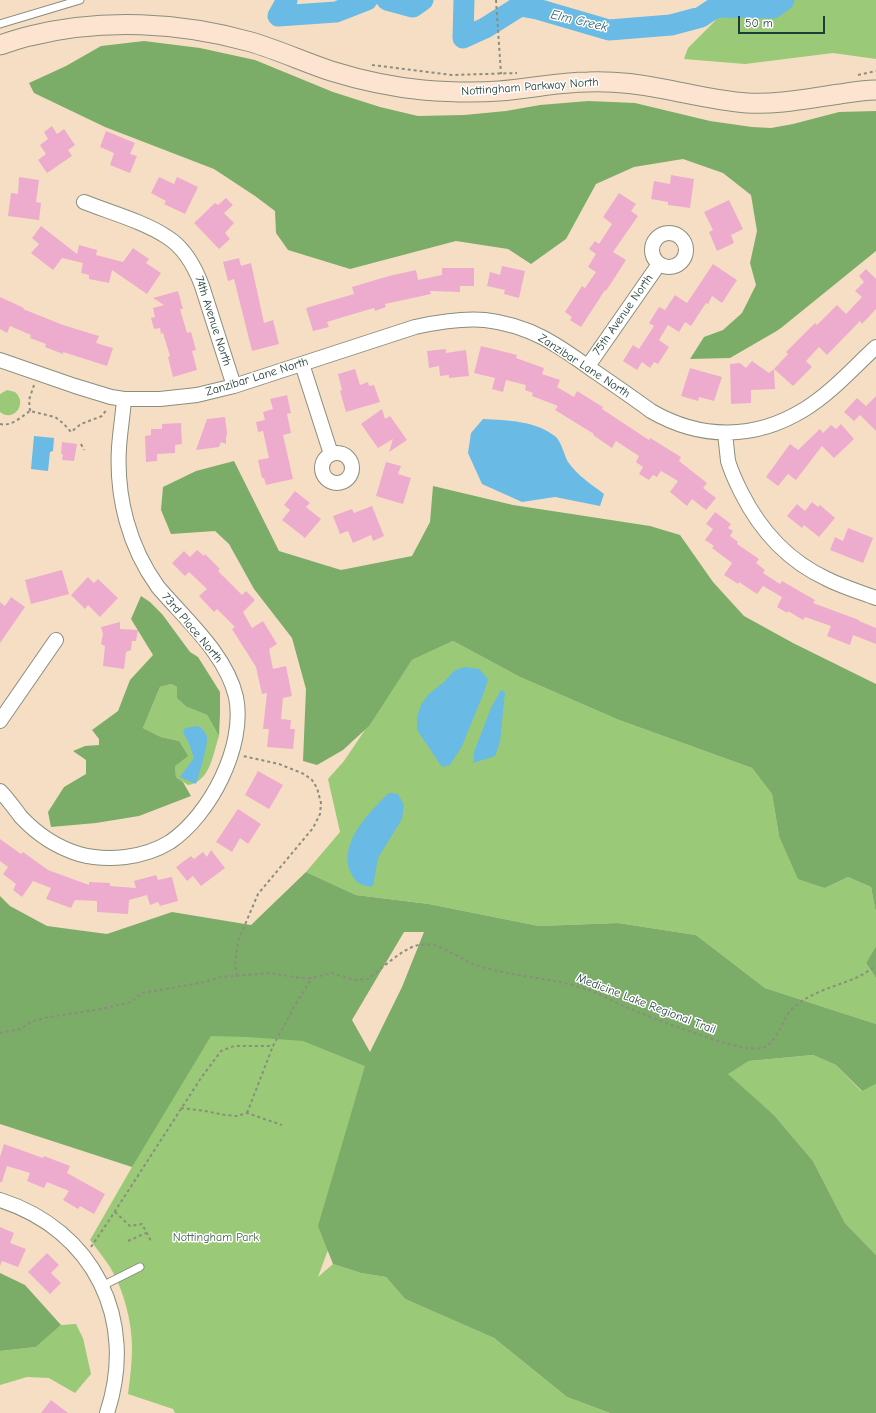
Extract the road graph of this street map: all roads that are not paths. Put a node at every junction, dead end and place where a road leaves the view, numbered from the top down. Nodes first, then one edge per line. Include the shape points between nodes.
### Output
1 (80, 0) edge
2 (0, 24) edge
3 (0, 45) edge
4 (876, 90) edge
5 (84, 202) dead end
6 (659, 264) dead end
7 (876, 347) edge
8 (0, 360) edge
9 (302, 364) junction
10 (588, 366) junction
11 (234, 386) junction
12 (124, 399) junction
13 (725, 433) junction
14 (331, 454) dead end
15 (876, 598) edge
16 (56, 640) dead end
17 (0, 721) edge
18 (0, 791) edge
19 (0, 1200) edge
20 (140, 1267) dead end
21 (102, 1286) junction
22 (107, 1413) edge

1 - 2 lane
3 - 4 street, Nottingham Parkway North via 70,28 152,25 213,33 252,42 332,71 421,90 499,91 571,82 604,82 641,85 691,96 748,103
5 - 11 street, 74th Avenue North via 156,230 186,254 202,286
6 - 10 street, 75th Avenue North
7 - 13 street, Zanzibar Lane North via 823,396 805,409 764,428
8 - 12 street, Zanzibar Lane North via 81,388
9 - 10 street, Zanzibar Lane North via 415,327 462,320 491,321 531,331
9 - 11 street, Zanzibar Lane North
9 - 14 street
10 - 13 street, Zanzibar Lane North via 666,420 704,431
11 - 12 street, Zanzibar Lane North via 197,395
12 - 18 street, 73rd Place North via 119,448 120,492 124,513 136,548 150,577 212,649 226,670 236,698 238,718 232,754 221,780 193,821 169,842 126,857 110,858 79,854 55,845 21,817
13 - 15 street via 729,462 736,481 751,511 774,542 790,556 822,576
16 - 17 street
19 - 21 street via 20,1207 47,1222 70,1241 93,1269
20 - 21 lane
21 - 22 street via 112,1315 117,1343 116,1380

